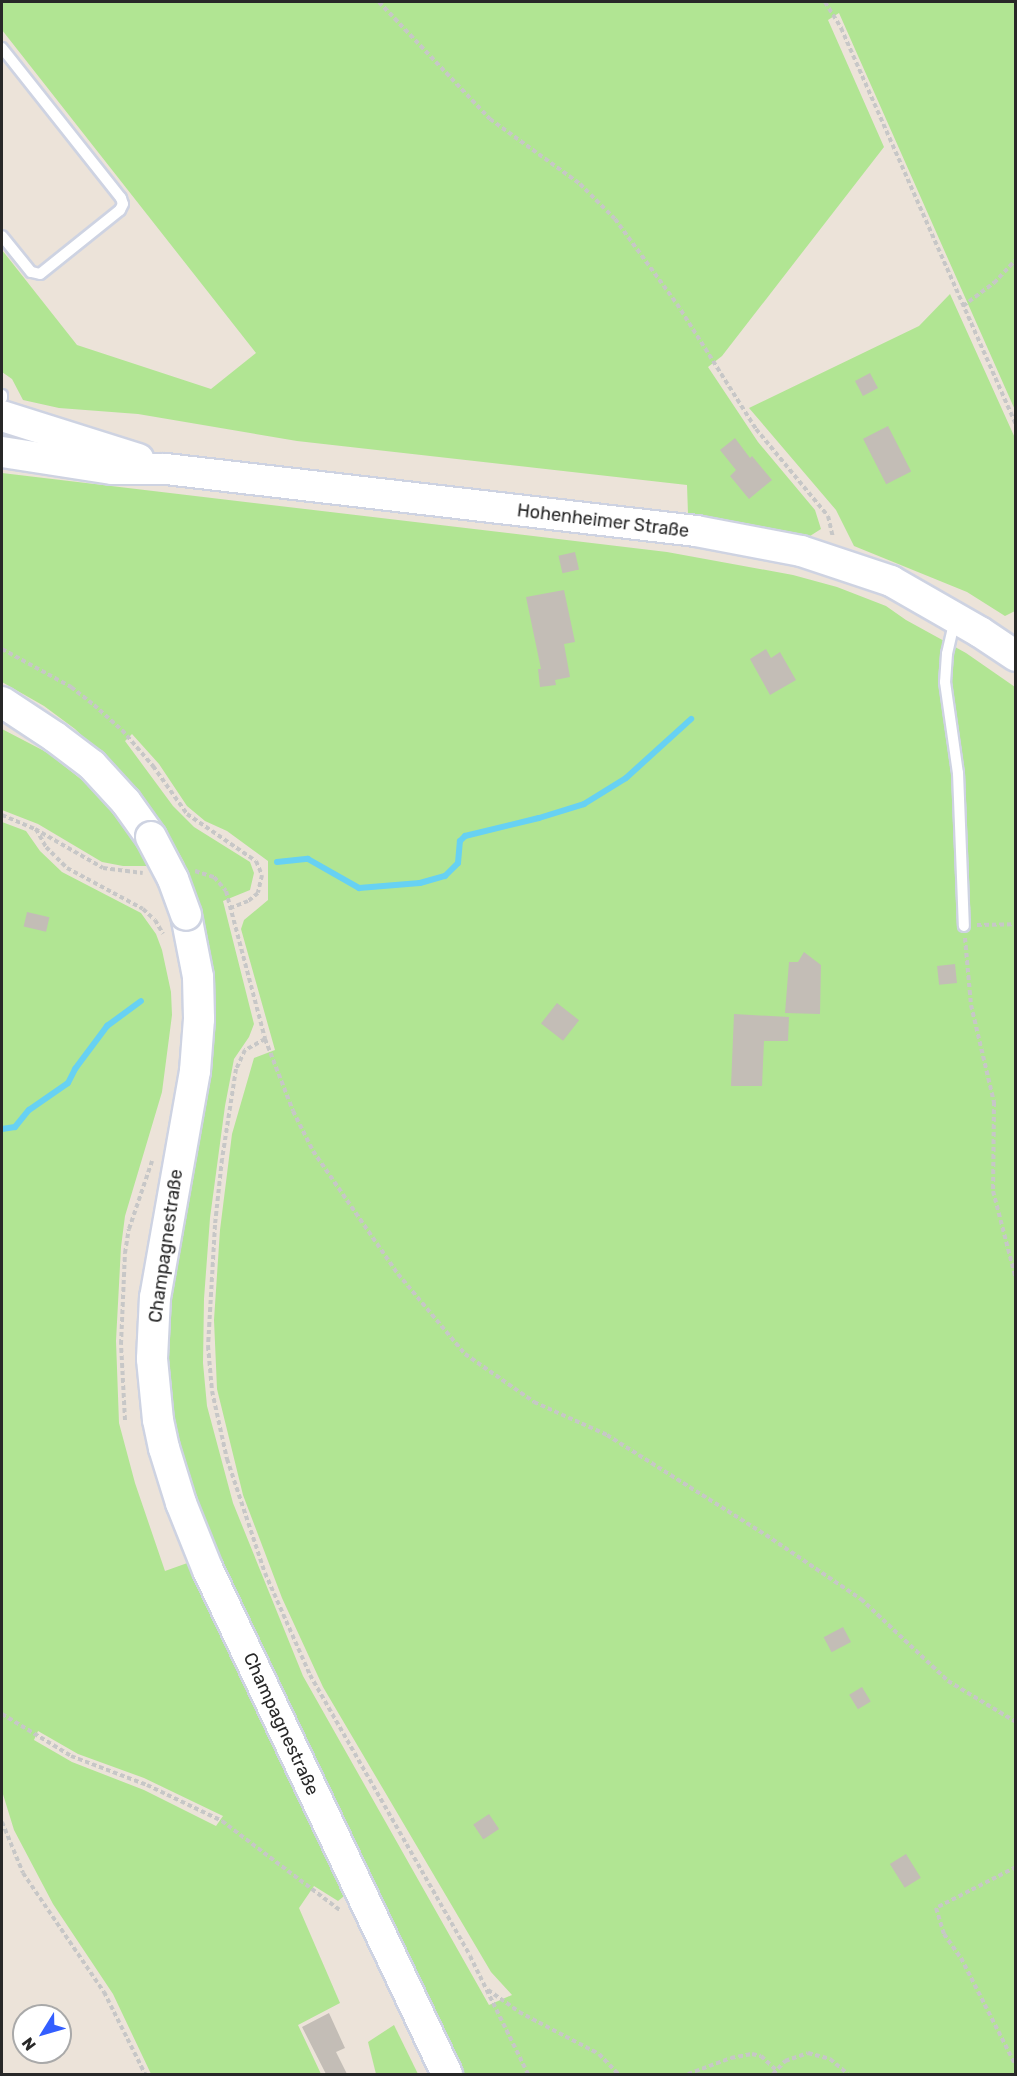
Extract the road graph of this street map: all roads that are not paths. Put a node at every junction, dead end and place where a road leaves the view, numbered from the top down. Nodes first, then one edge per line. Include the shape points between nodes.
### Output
1 (2, 48) edge
2 (2, 236) edge
3 (2, 416) edge
4 (2, 452) edge
5 (166, 470) junction
6 (956, 617) junction
7 (1016, 656) edge
8 (7, 708) edge
9 (964, 926) road end
10 (447, 2074) edge

1 - 2 lane via 123,204 37,275
3 - 5 main road, Hohenheimer Straße
4 - 5 main road, Hohenheimer Straße via 112,469
5 - 6 main road, Hohenheimer Straße via 696,531 833,560 891,581
6 - 7 main road, Hohenheimer Straße
6 - 9 lane via 945,682 958,773
8 - 10 main road, Champagnestraße, bridge via 55,736 92,765 126,802 152,837 186,915 198,977 199,1019 195,1071 155,1297 152,1359 164,1448 208,1570

